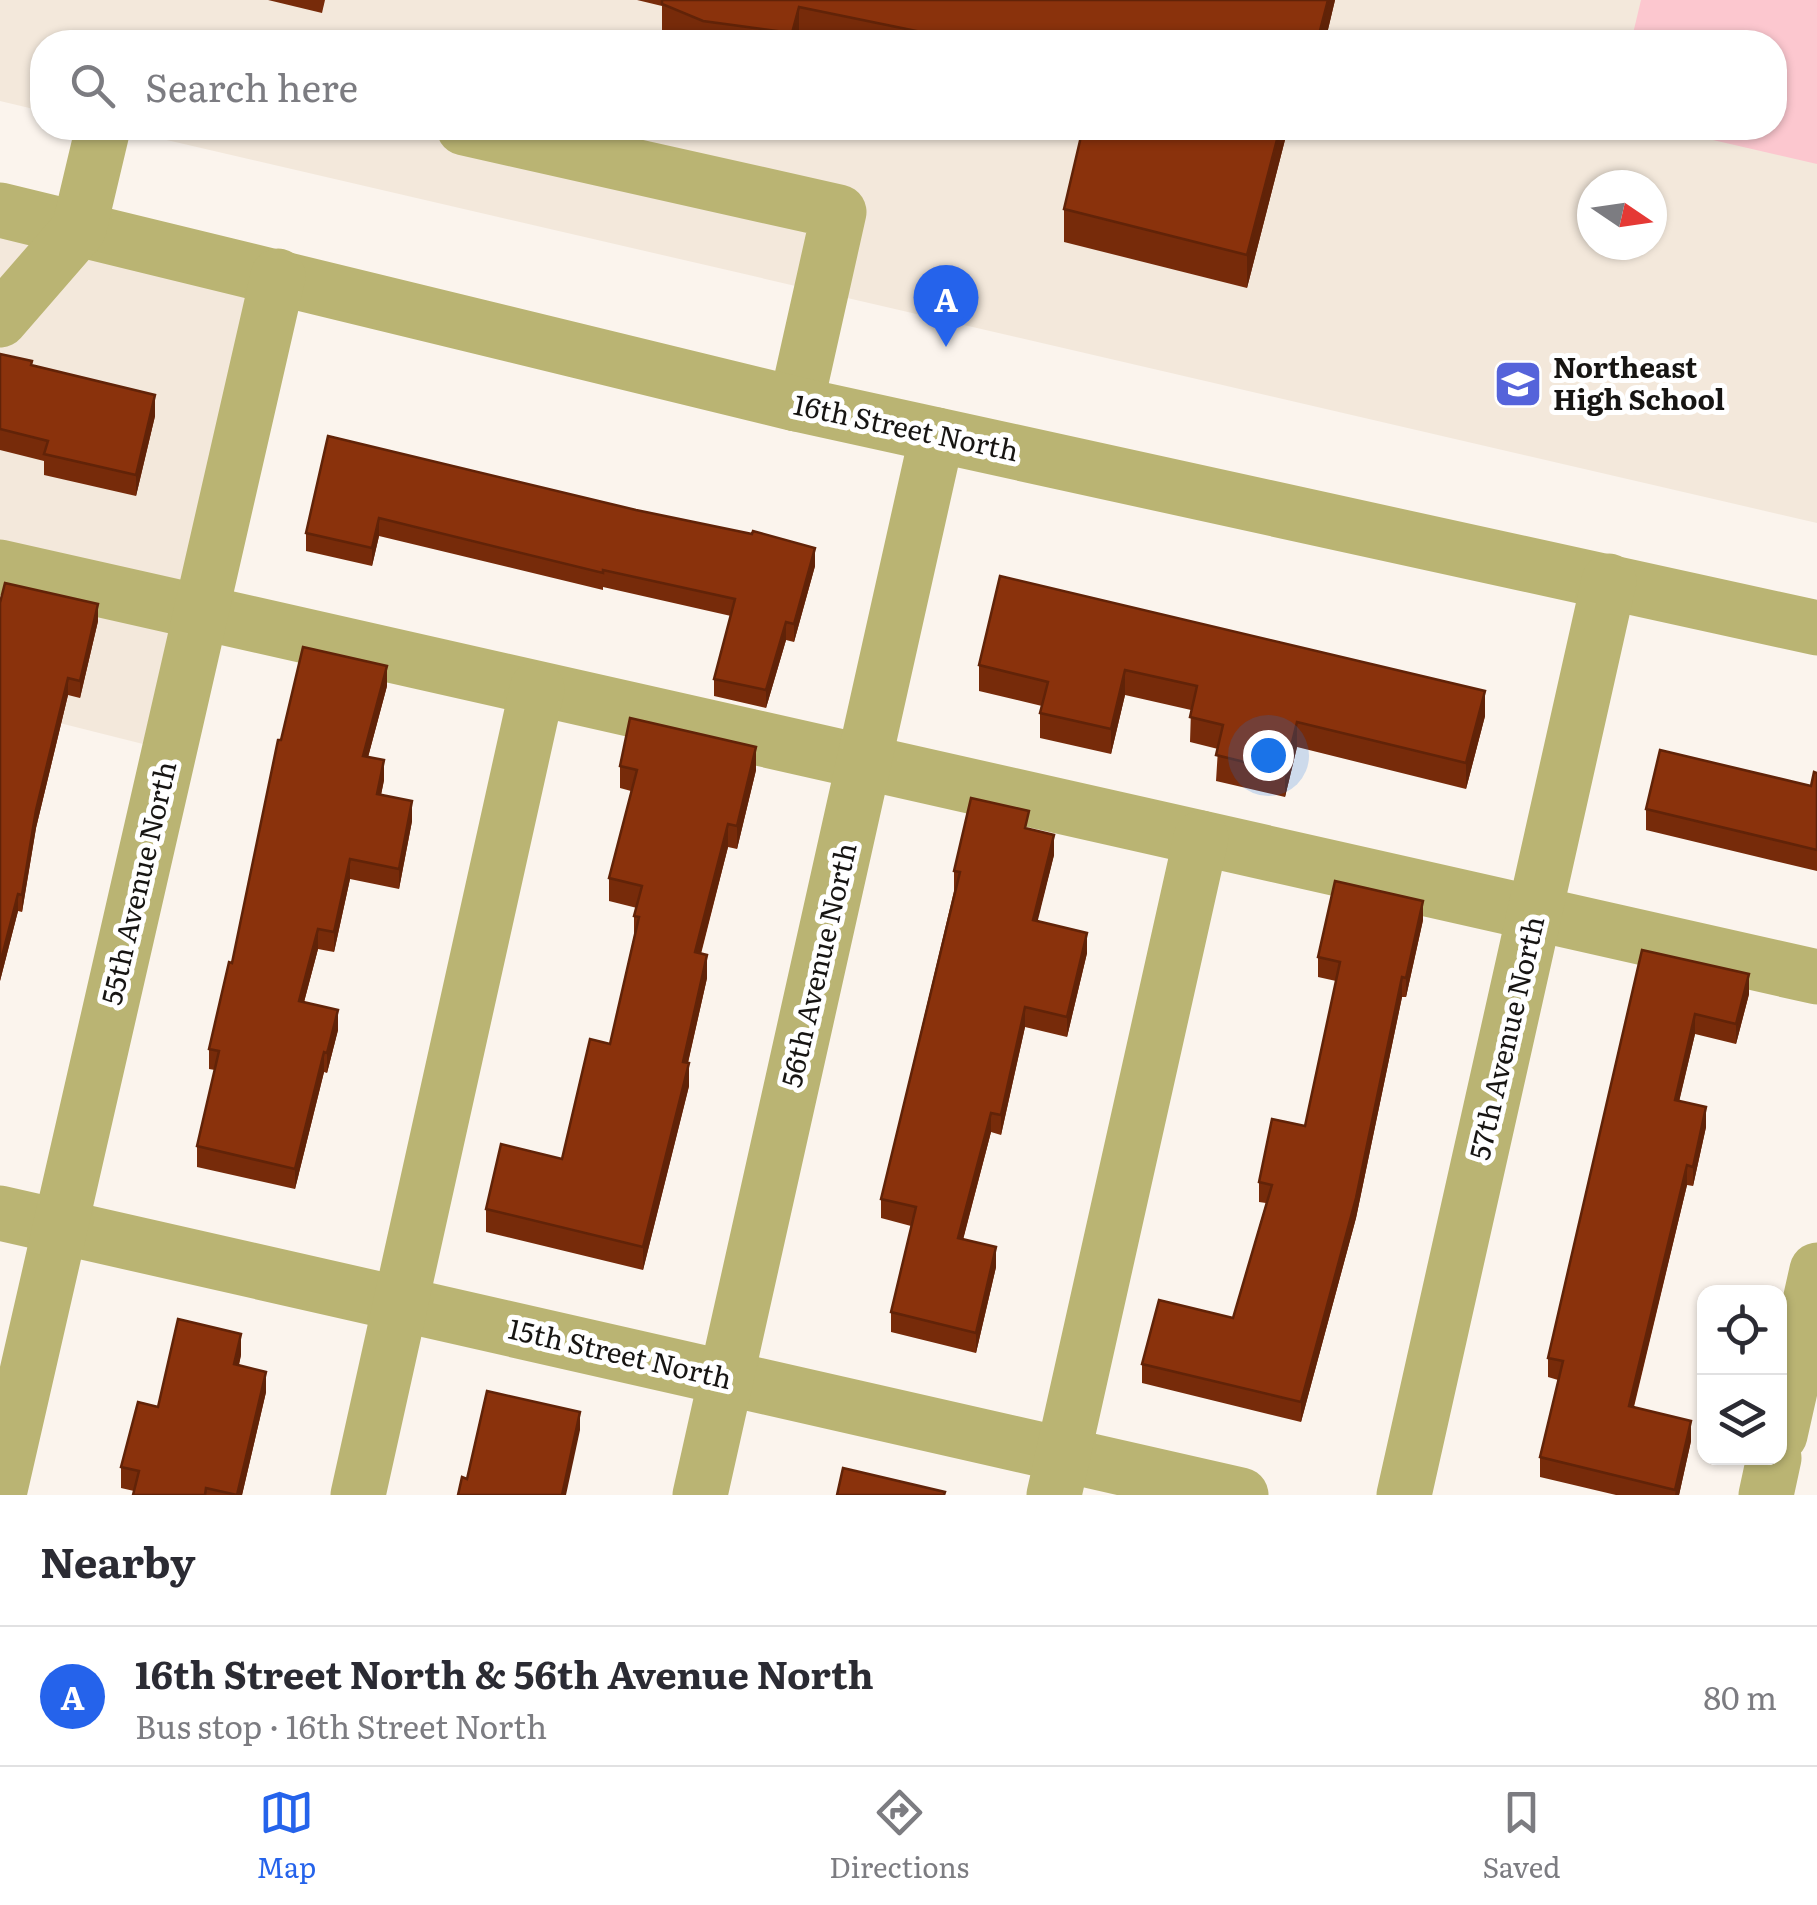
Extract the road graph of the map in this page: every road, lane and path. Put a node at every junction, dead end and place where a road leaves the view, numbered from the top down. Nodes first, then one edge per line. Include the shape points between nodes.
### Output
1 (100, 140) edge
2 (517, 140) edge
3 (0, 210) edge
4 (80, 229) junction
5 (278, 276) junction
6 (3, 345) edge
7 (796, 404) junction
8 (937, 435) junction
9 (0, 567) edge
10 (1609, 581) junction
11 (200, 612) junction
12 (1817, 628) edge
13 (536, 688) junction
14 (864, 762) junction
15 (1201, 838) junction
16 (1535, 914) junction
17 (1817, 977) edge
18 (0, 1213) edge
19 (61, 1227) junction
20 (1817, 1270) edge
21 (400, 1304) junction
22 (726, 1378) junction
23 (1787, 1404) edge
24 (1772, 1465) edge
25 (1058, 1475) edge
26 (0, 1490) edge
27 (358, 1495) edge
28 (700, 1495) edge
29 (1241, 1495) edge
30 (1404, 1495) edge
31 (1766, 1495) edge

1 - 4 street
2 - 7 street via 838,212
3 - 4 street, 16th Street North
4 - 5 street, 16th Street North
4 - 6 street
5 - 7 street, 16th Street North
5 - 11 street, 55th Avenue North
7 - 8 street, 16th Street North
8 - 10 street, 16th Street North
8 - 14 street, 56th Avenue North
9 - 11 street
10 - 12 street, 16th Street North
10 - 16 street, 57th Avenue North
11 - 13 street
11 - 19 street, 55th Avenue North
13 - 14 street
13 - 21 street
14 - 15 street
14 - 22 street, 56th Avenue North
15 - 16 street
15 - 25 street
16 - 17 street
16 - 30 street, 57th Avenue North
18 - 19 street, 15th Street North
19 - 21 street, 15th Street North
19 - 26 street, 55th Avenue North
20 - 23 street
21 - 22 street, 15th Street North
21 - 27 street
22 - 25 street, 15th Street North
22 - 28 street, 56th Avenue North
24 - 31 street
25 - 29 street, 15th Street North

